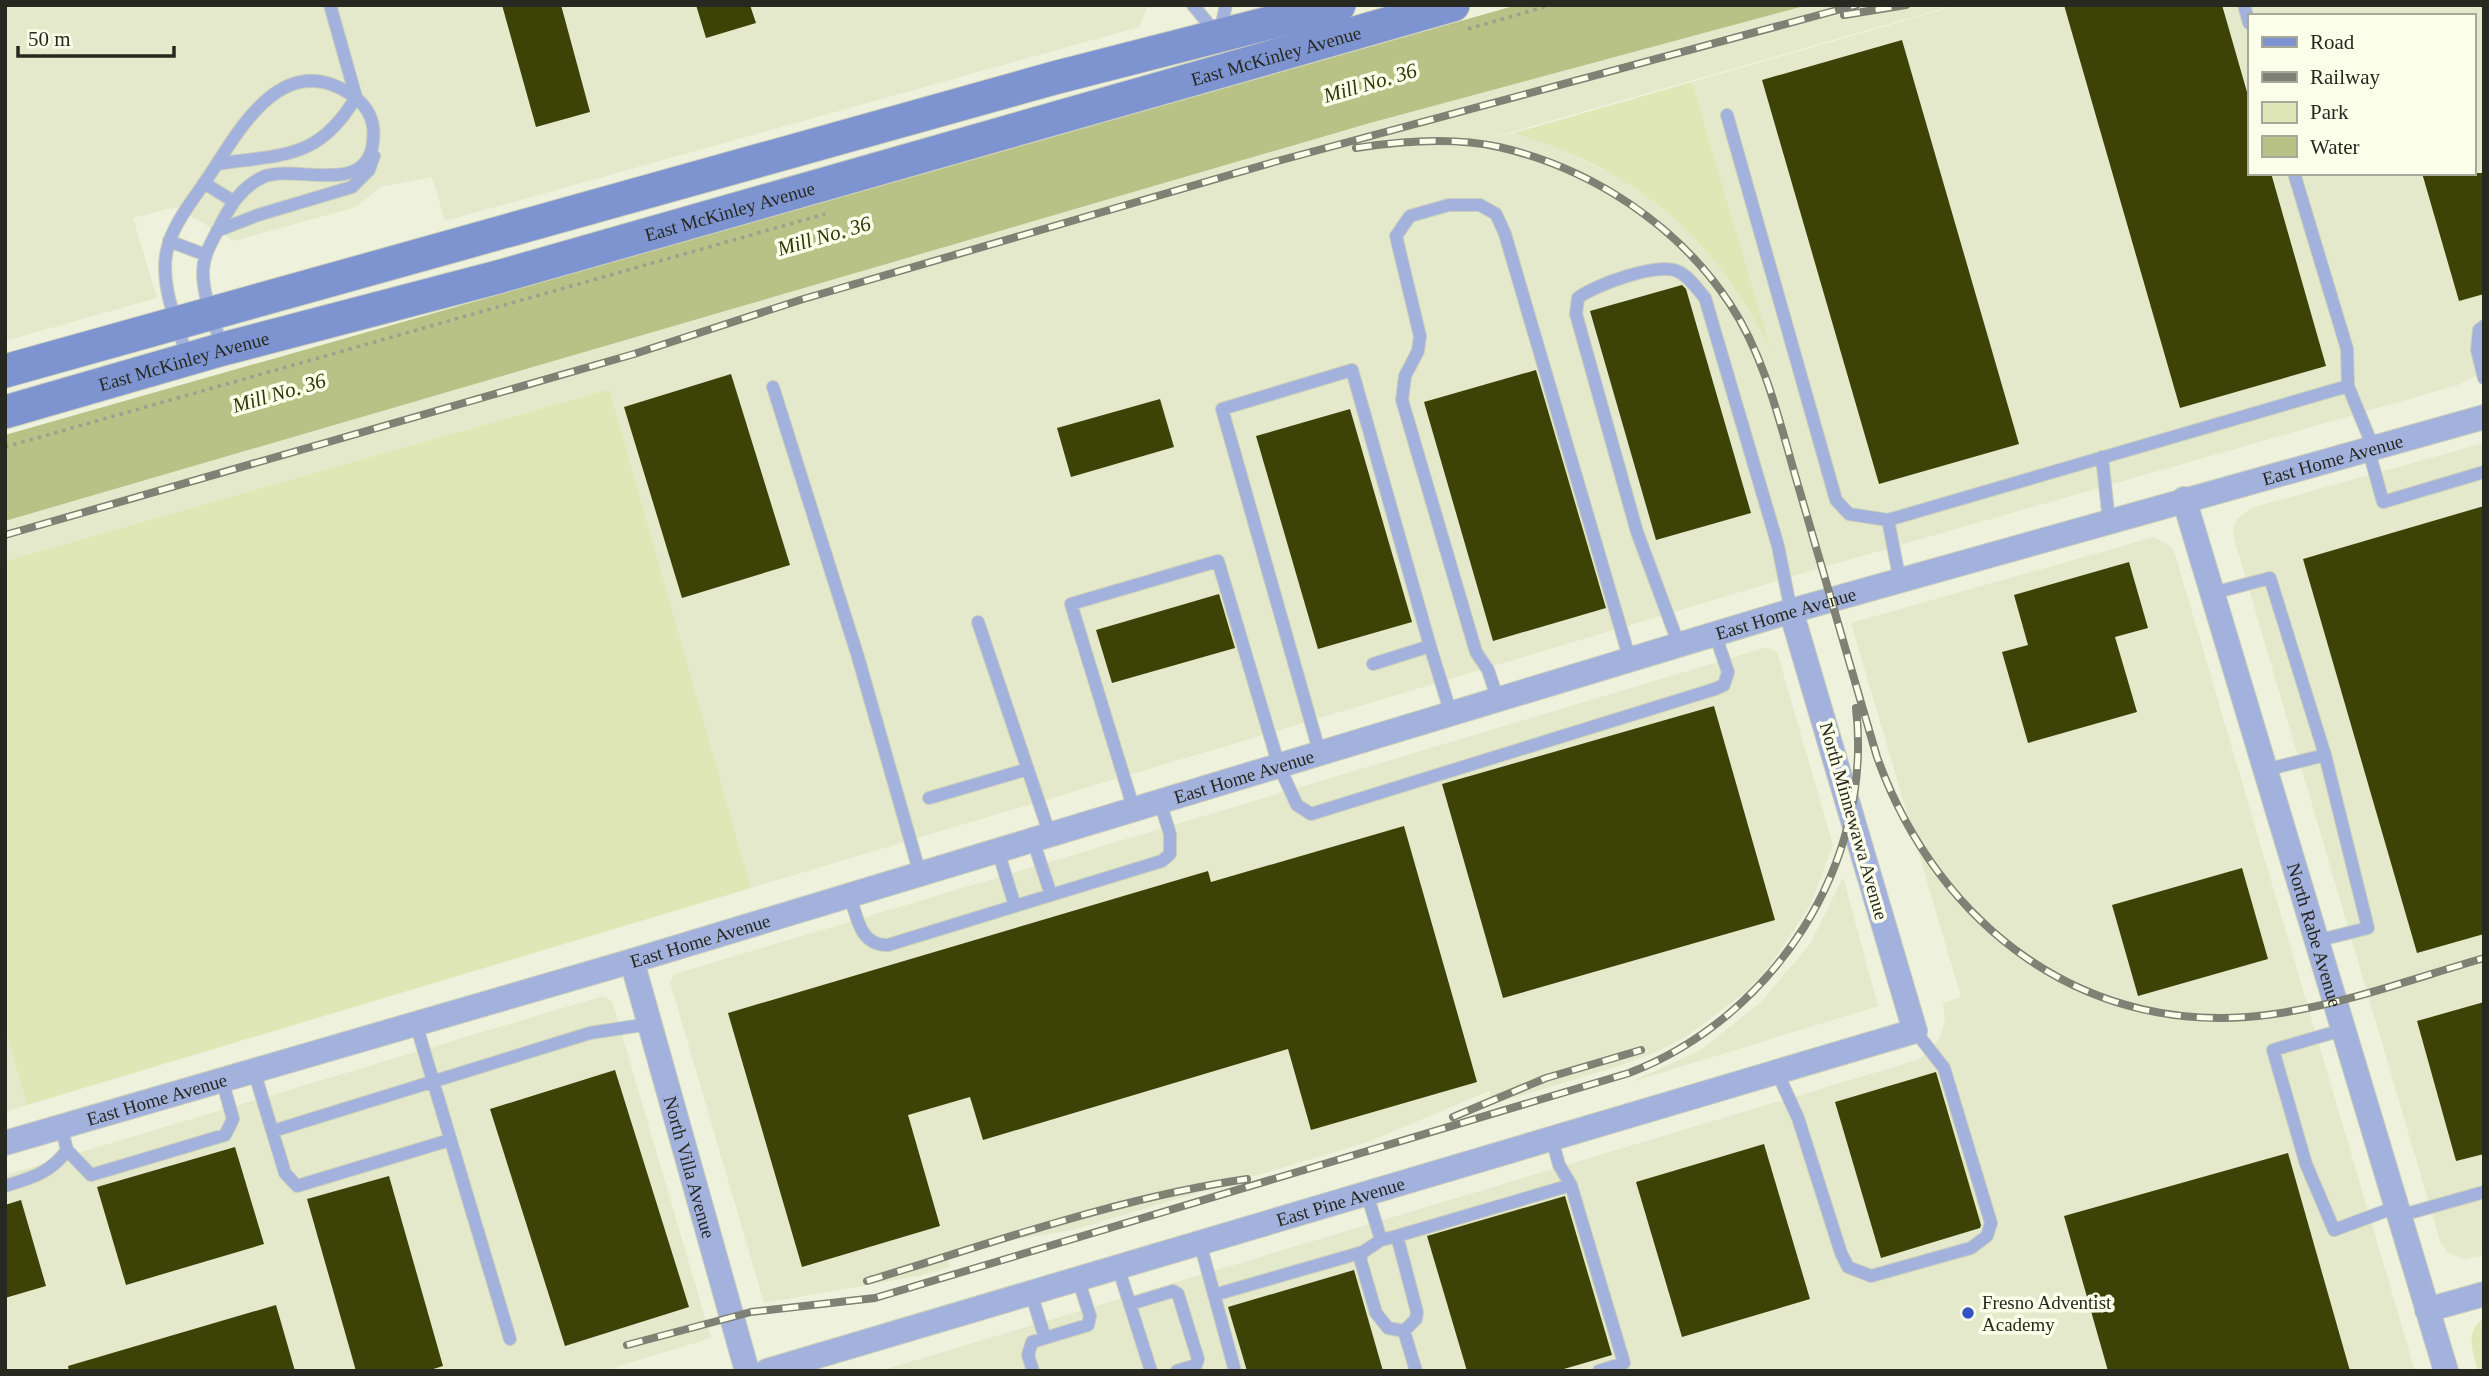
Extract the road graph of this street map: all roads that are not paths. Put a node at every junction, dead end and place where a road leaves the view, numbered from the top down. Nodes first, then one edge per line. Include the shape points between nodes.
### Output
1 (330, 5) edge
2 (1193, 5) edge
3 (1339, 5) edge
4 (1453, 5) edge
5 (1222, 21) edge
6 (1227, 70) junction
7 (1054, 78) junction
8 (356, 96) junction
9 (1727, 115) dead end
10 (373, 140) junction
11 (217, 164) junction
12 (727, 170) junction
13 (2295, 175) edge
14 (204, 183) junction
15 (771, 200) junction
16 (233, 201) junction
17 (217, 231) junction
18 (169, 241) junction
19 (206, 255) junction
20 (498, 277) junction
21 (212, 313) junction
22 (177, 322) junction
23 (2484, 326) edge
24 (223, 349) junction
25 (188, 359) junction
26 (5, 371) edge
27 (2484, 378) edge
28 (2348, 386) junction
29 (772, 387) dead end
30 (5, 412) edge
31 (2484, 417) edge
32 (2370, 448) junction
33 (2102, 457) junction
34 (2484, 472) edge
35 (2185, 499) junction
36 (1888, 520) junction
37 (2109, 521) junction
38 (1900, 581) junction
39 (2213, 593) junction
40 (1791, 611) junction
41 (978, 622) dead end
42 (1715, 634) junction
43 (1679, 645) junction
44 (1430, 646) junction
45 (1630, 660) junction
46 (1373, 664) dead end
47 (1498, 700) junction
48 (1451, 714) junction
49 (1320, 754) junction
50 (2325, 755) junction
51 (1279, 766) junction
52 (1028, 769) junction
53 (2265, 770) junction
54 (929, 798) dead end
55 (1160, 802) junction
56 (1134, 810) junction
57 (1042, 838) junction
58 (998, 851) junction
59 (920, 874) junction
60 (850, 895) junction
61 (1051, 895) junction
62 (1015, 906) junction
63 (2316, 941) junction
64 (632, 961) junction
65 (416, 1024) junction
66 (649, 1024) junction
67 (2342, 1030) junction
68 (1915, 1031) junction
69 (254, 1071) junction
70 (1777, 1072) junction
71 (222, 1080) junction
72 (433, 1082) junction
73 (61, 1126) junction
74 (272, 1131) junction
75 (1552, 1139) junction
76 (450, 1140) junction
77 (5, 1143) edge
78 (67, 1150) junction
79 (1571, 1185) junction
80 (5, 1186) edge
81 (2484, 1192) edge
82 (1367, 1194) junction
83 (2398, 1212) junction
84 (1397, 1236) junction
85 (1381, 1240) junction
86 (1200, 1243) junction
87 (1363, 1252) junction
88 (1118, 1267) junction
89 (1078, 1279) junction
90 (1031, 1293) junction
91 (2484, 1294) edge
92 (1214, 1295) junction
93 (1130, 1304) junction
94 (2427, 1310) junction
95 (1404, 1331) junction
96 (1045, 1338) junction
97 (510, 1339) dead end
98 (747, 1371) edge
99 (767, 1371) edge
100 (1033, 1371) edge
101 (1151, 1371) edge
102 (1177, 1371) edge
103 (1235, 1371) edge
104 (1416, 1371) edge
105 (1599, 1371) edge
106 (2446, 1371) edge

1 - 8 lane
2 - 5 lane
3 - 5 main road, East McKinley Avenue
4 - 6 main road, East McKinley Avenue
5 - 6 main road
5 - 7 main road, East McKinley Avenue
6 - 15 main road, East McKinley Avenue
7 - 12 main road, East McKinley Avenue
7 - 15 main road via 934,129 788,169 773,180
8 - 10 lane via 371,118
8 - 11 lane via 330,134 313,145
8 - 11 lane via 316,82 296,83 276,92 239,129
9 - 36 lane via 1836,500 1849,514
10 - 16 lane via 368,159 356,170 271,175 248,185
10 - 17 lane via 369,170 352,187
11 - 14 lane
12 - 20 main road via 724,182 708,193 595,228
12 - 21 main road, East McKinley Avenue
13 - 28 lane via 2347,349
14 - 16 lane
14 - 18 lane
15 - 20 main road, East McKinley Avenue
16 - 17 lane
17 - 19 lane
18 - 19 lane
18 - 22 lane via 166,276
19 - 21 lane via 203,273
20 - 24 main road, East McKinley Avenue
21 - 22 main road, East McKinley Avenue
21 - 24 lane
22 - 25 lane
22 - 26 main road, East McKinley Avenue
23 - 27 lane via 2477,350
24 - 25 main road, East McKinley Avenue
25 - 30 main road, East McKinley Avenue
28 - 32 lane
28 - 33 lane
29 - 59 lane via 858,657
31 - 32 street, East Home Avenue
32 - 34 lane via 2383,502
32 - 35 street, East Home Avenue
33 - 36 lane
33 - 37 lane
35 - 37 street, East Home Avenue
35 - 39 street, North Rabe Avenue
36 - 38 lane
37 - 38 street, East Home Avenue
38 - 40 street, East Home Avenue
39 - 50 lane via 2270,578
39 - 53 street, North Rabe Avenue
40 - 42 street, East Home Avenue
40 - 43 lane via 1777,545 1705,298 1678,271 1663,267 1590,288 1578,298 1576,314 1637,532
40 - 68 street, North Minnewawa Avenue
41 - 52 lane
42 - 43 street, East Home Avenue
42 - 51 lane via 1728,672 1724,685 1317,813 1300,810
43 - 45 street, East Home Avenue
44 - 46 lane
44 - 48 lane
44 - 49 lane via 1352,370 1222,409
45 - 47 street, East Home Avenue
45 - 47 lane via 1496,214 1480,205 1449,205 1410,216 1396,236 1420,336 1405,376 1402,400 1476,652
47 - 48 street, East Home Avenue
48 - 49 street, East Home Avenue
49 - 51 street, East Home Avenue
50 - 53 lane
50 - 63 lane via 2368,928
51 - 55 street, East Home Avenue
51 - 56 lane via 1218,561 1071,604
52 - 54 lane
52 - 57 lane
53 - 63 street, North Rabe Avenue
55 - 56 street, East Home Avenue
55 - 61 lane via 1170,834 1170,854 1162,861
56 - 57 street, East Home Avenue
57 - 58 street, East Home Avenue
57 - 61 lane
58 - 59 street, East Home Avenue
58 - 62 lane
59 - 60 street, East Home Avenue
60 - 62 lane via 862,932 877,945
60 - 64 street, East Home Avenue
61 - 62 lane
63 - 67 street, North Rabe Avenue
64 - 65 street, East Home Avenue
64 - 66 street, North Villa Avenue
65 - 69 street, East Home Avenue
65 - 72 lane
66 - 72 lane via 590,1033
66 - 98 street, North Villa Avenue
67 - 83 street, North Rabe Avenue
67 - 83 lane via 2273,1050 2306,1164 2334,1230
68 - 70 street, East Pine Avenue
68 - 70 lane via 1944,1068 1991,1223 1987,1236 1971,1248 1871,1276 1848,1266 1802,1130
69 - 71 street, East Home Avenue
69 - 74 lane
70 - 75 street, East Pine Avenue
71 - 73 street, East Home Avenue
71 - 78 lane via 233,1119 225,1135 91,1175
72 - 74 lane
72 - 76 lane
73 - 77 street, East Home Avenue
73 - 78 lane
74 - 76 lane via 285,1173 297,1186
75 - 79 lane
75 - 82 street, East Pine Avenue
76 - 97 lane
78 - 80 lane via 57,1165 42,1174
79 - 84 lane
79 - 105 lane via 1625,1363
81 - 83 lane
82 - 85 lane
82 - 86 street, East Pine Avenue
83 - 94 street, North Rabe Avenue
84 - 85 lane
84 - 95 lane via 1417,1312
85 - 87 lane
86 - 88 street, East Pine Avenue
86 - 92 lane
87 - 92 lane
87 - 95 lane via 1360,1258 1376,1313 1388,1328
88 - 89 street, East Pine Avenue
88 - 93 lane
89 - 90 street, East Pine Avenue
89 - 96 lane via 1090,1316 1088,1325
90 - 96 lane
90 - 99 street, East Pine Avenue
91 - 94 street
92 - 103 lane
93 - 101 lane
93 - 102 lane via 1173,1291 1178,1294 1198,1359 1196,1365
94 - 106 street, North Rabe Avenue
95 - 104 lane
96 - 100 lane via 1032,1342 1028,1355

